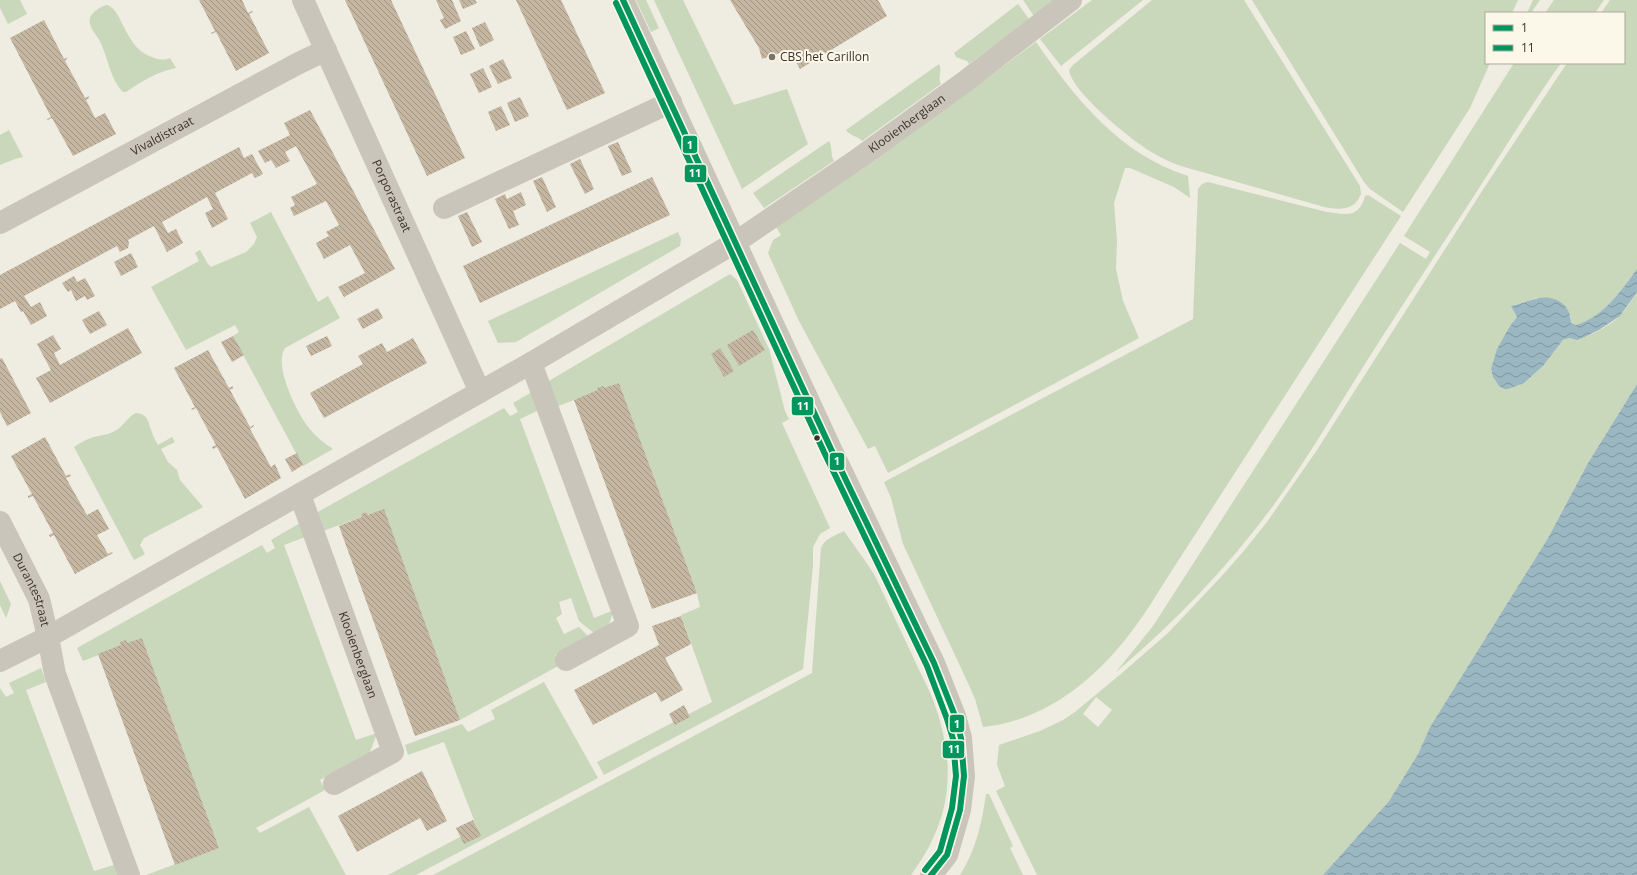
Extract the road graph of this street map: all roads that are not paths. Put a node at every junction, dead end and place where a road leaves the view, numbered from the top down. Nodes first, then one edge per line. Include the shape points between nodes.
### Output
1 (303, 0) edge
2 (623, 0) edge
3 (1071, 0) edge
4 (326, 50) junction
5 (671, 102) junction
6 (444, 208) dead end
7 (0, 224) edge
8 (736, 242) junction
9 (531, 363) junction
10 (480, 392) junction
11 (300, 495) junction
12 (0, 522) edge
13 (48, 637) junction
14 (566, 660) dead end
15 (0, 662) edge
16 (334, 784) dead end
17 (129, 875) edge
18 (931, 875) edge

1 - 4 street, Porporastraat
2 - 5 street
3 - 8 street, Klooienberglaan via 858,159
4 - 7 street, Vivaldistraat
4 - 10 street, Porporastraat
5 - 6 street
5 - 8 street
8 - 9 street, Klooienberglaan
8 - 18 street via 934,663 955,716 961,738 964,776 960,810 946,854
9 - 10 street, Klooienberglaan
9 - 14 street via 628,626
10 - 11 street, Klooienberglaan
11 - 13 street, Klooienberglaan
11 - 16 street, Klooienberglaan via 393,752
12 - 13 street, Durantestraat via 39,599
13 - 15 street, Klooienberglaan
13 - 17 street via 55,674

